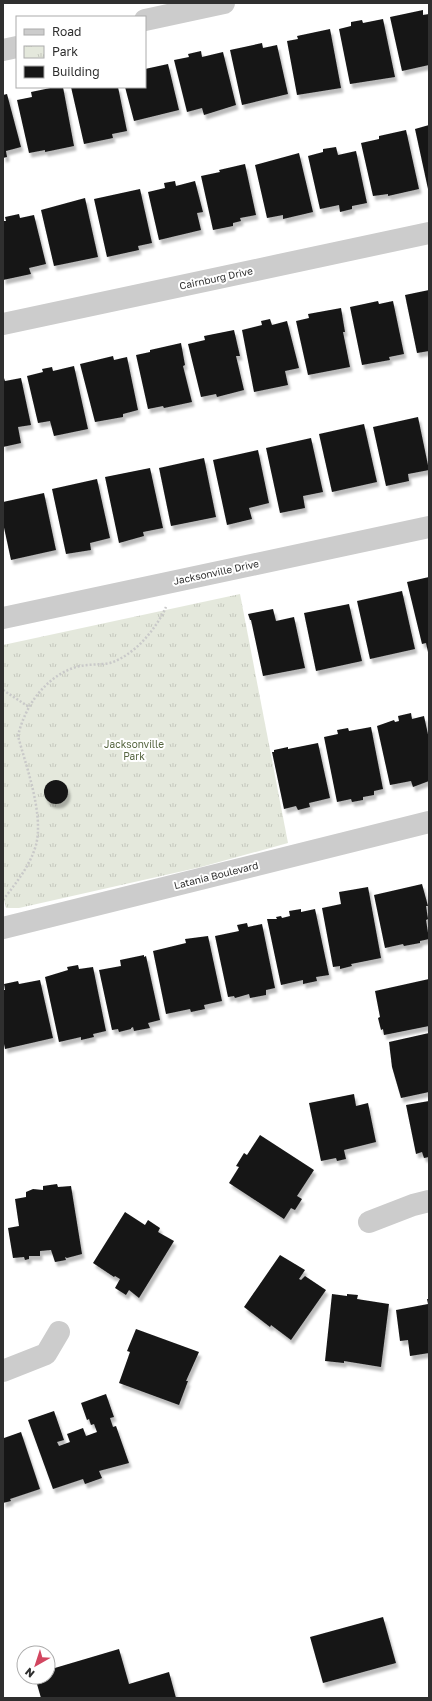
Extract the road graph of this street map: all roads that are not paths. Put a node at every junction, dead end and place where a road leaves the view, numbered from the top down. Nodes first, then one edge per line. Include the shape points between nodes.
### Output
1 (224, 3) edge
2 (146, 20) edge
3 (16, 47) edge
4 (3, 50) edge
5 (429, 233) edge
6 (3, 324) edge
7 (429, 527) edge
8 (3, 618) edge
9 (429, 822) edge
10 (3, 928) edge
11 (429, 1201) edge
12 (370, 1222) dead end
13 (59, 1332) dead end
14 (3, 1371) edge

1 - 2 street
3 - 4 street
5 - 6 street, Cairnburg Drive
7 - 8 street, Jacksonville Drive
9 - 10 street, Latania Boulevard
11 - 12 street
13 - 14 street via 46,1354

